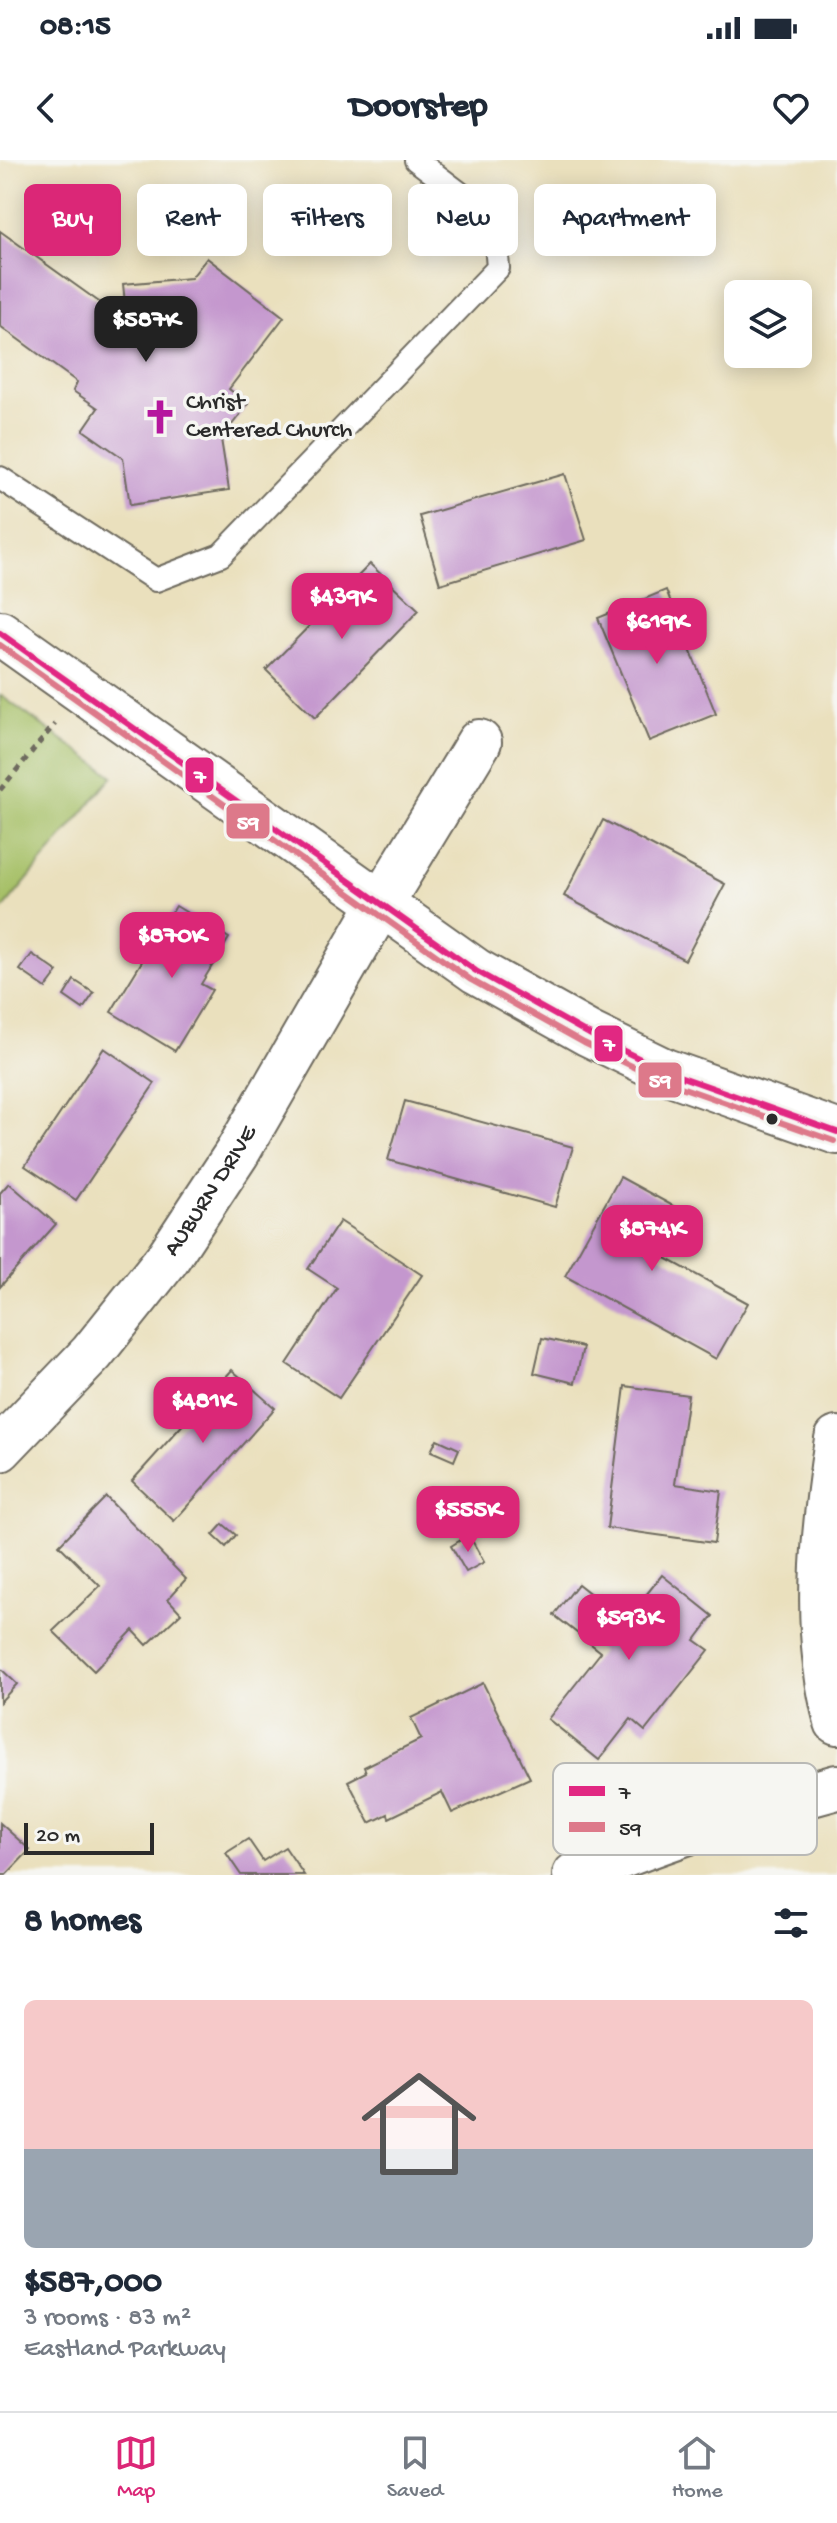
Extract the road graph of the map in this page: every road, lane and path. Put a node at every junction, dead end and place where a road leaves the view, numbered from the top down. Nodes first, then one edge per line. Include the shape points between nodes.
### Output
1 (416, 160) edge
2 (0, 478) edge
3 (0, 633) edge
4 (81, 692) junction
5 (479, 742) dead end
6 (0, 790) edge
7 (380, 905) junction
8 (837, 1132) edge
9 (837, 1439) edge
10 (0, 1449) edge
11 (837, 1722) edge
12 (837, 1787) edge
13 (817, 1792) edge
14 (623, 1855) edge
15 (575, 1875) edge

1 - 2 lane via 494,219 498,268 221,555 156,580
3 - 4 street
4 - 6 path
4 - 7 street
5 - 7 street, AUBURN DRIVE
7 - 8 street via 476,971 589,1034 665,1071
7 - 10 street, AUBURN DRIVE via 237,1153 167,1259 92,1353
9 - 11 street via 822,1577 824,1637
12 - 13 street
14 - 15 street

